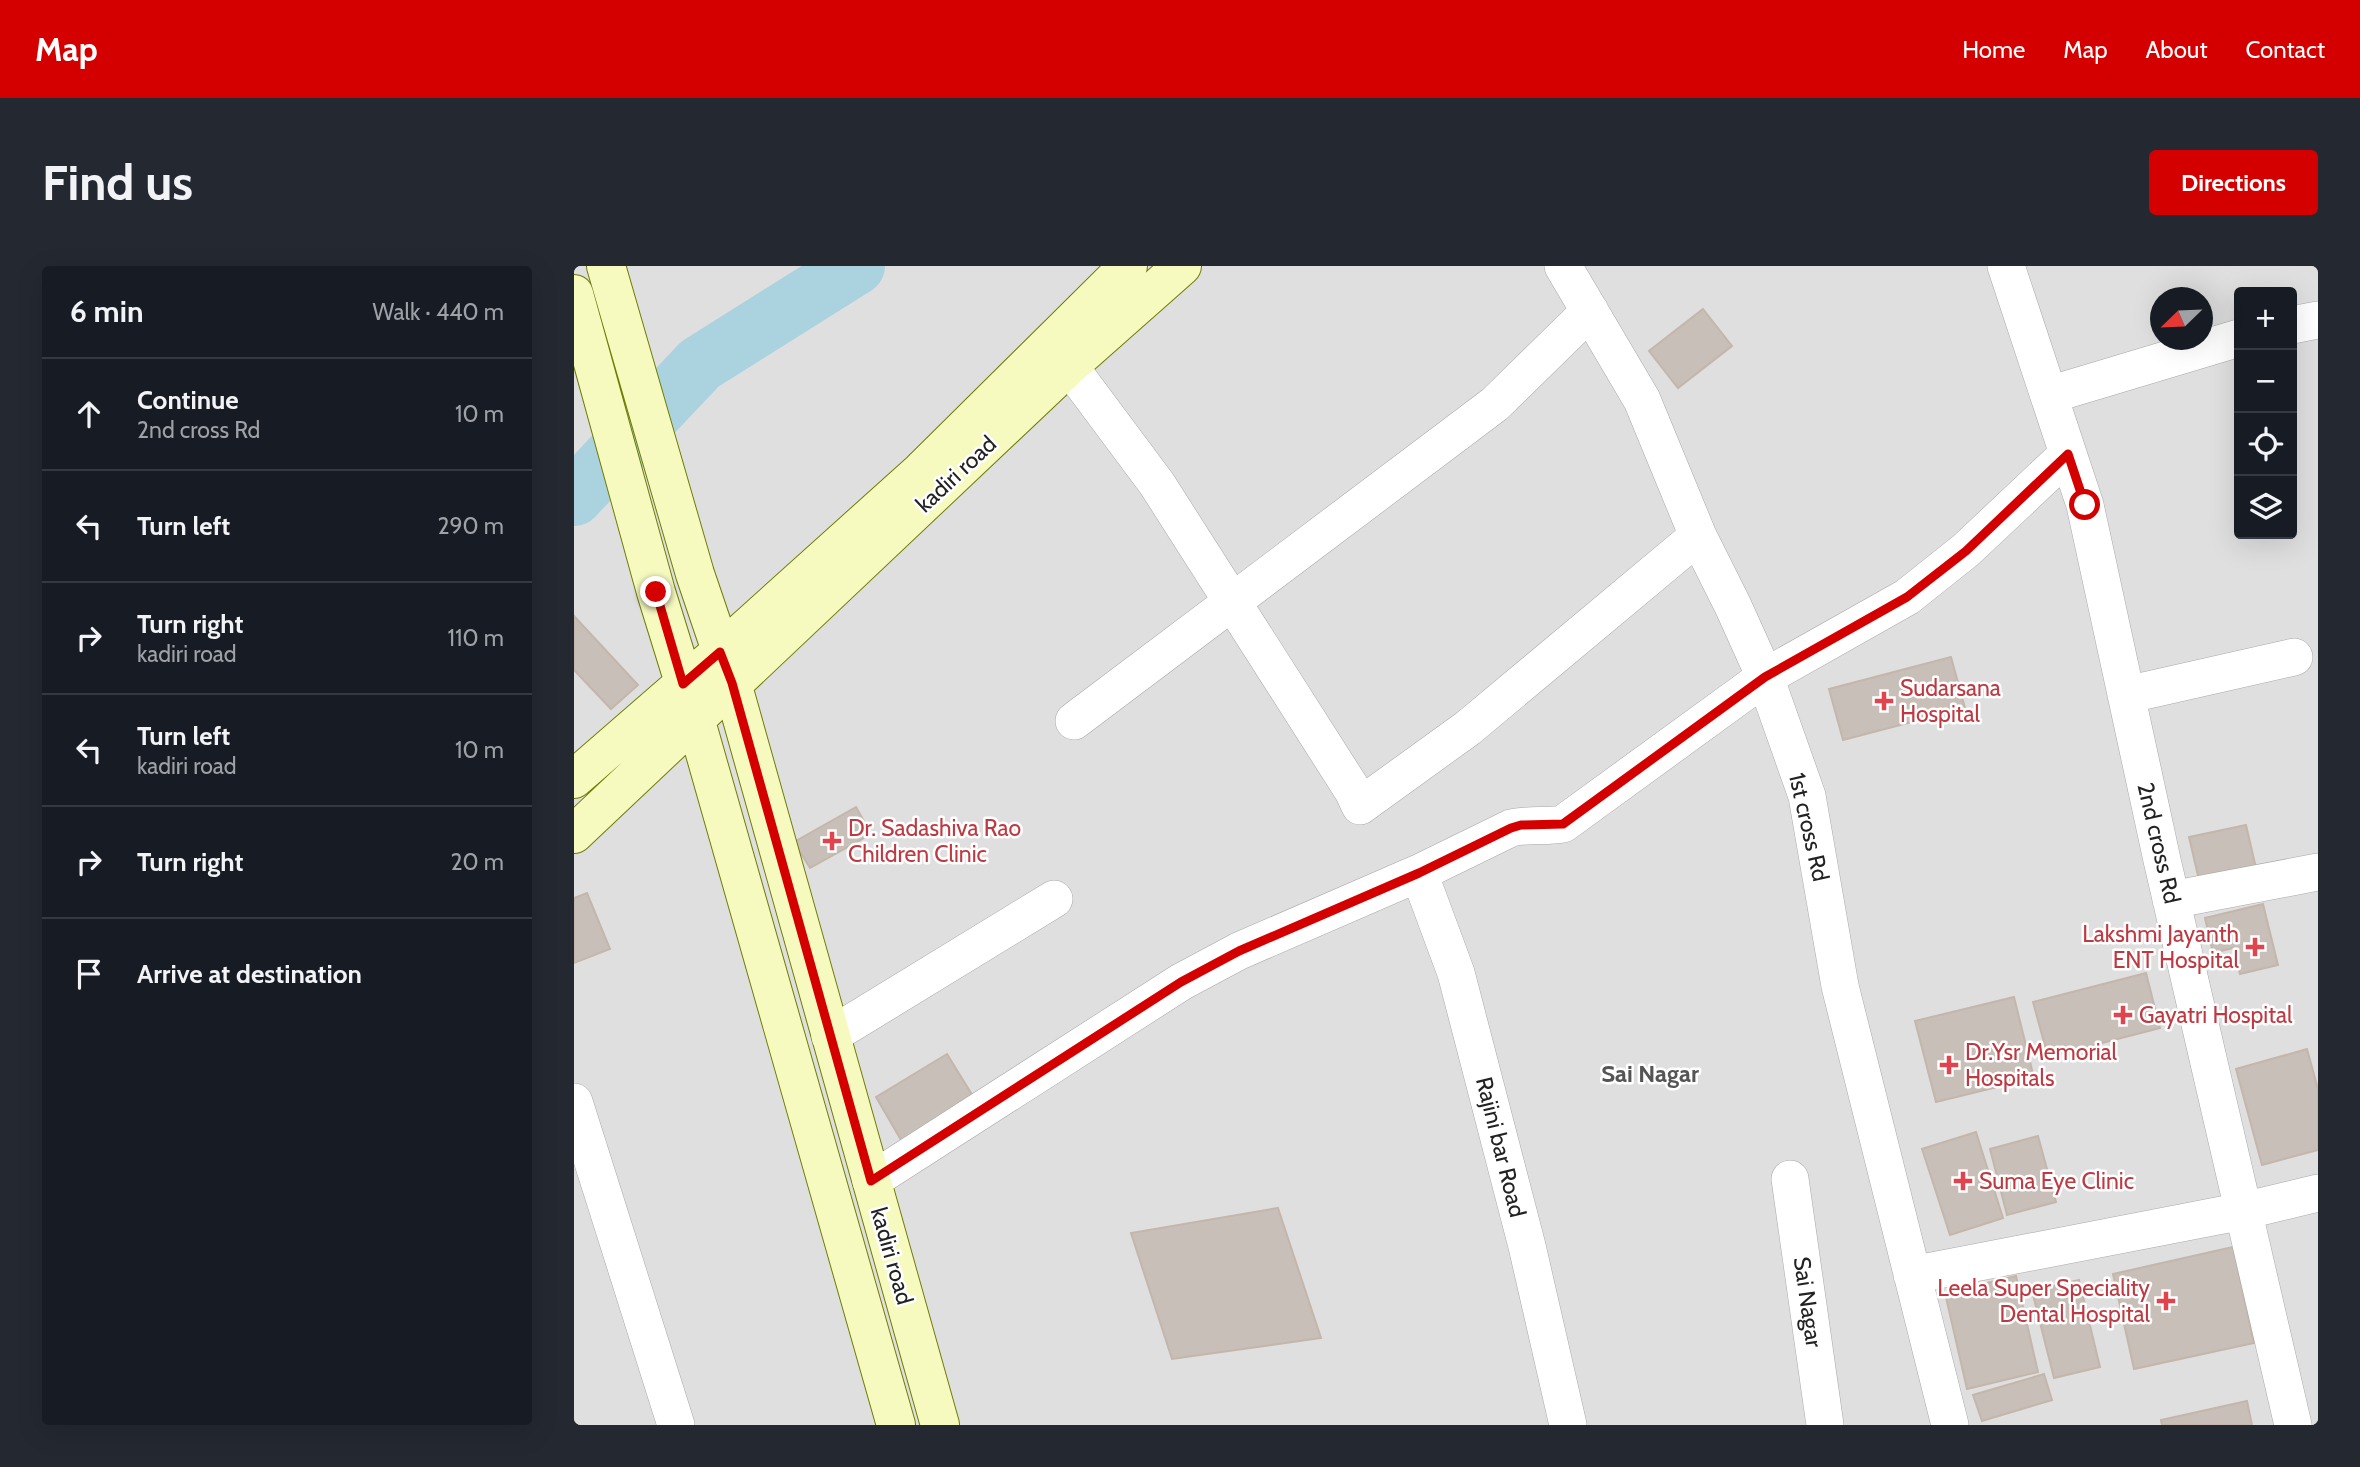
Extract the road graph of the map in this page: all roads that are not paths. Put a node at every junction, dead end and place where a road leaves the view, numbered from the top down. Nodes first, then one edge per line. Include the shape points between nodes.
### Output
1 (606, 266) edge
2 (1128, 266) edge
3 (1182, 266) edge
4 (1563, 266) edge
5 (2006, 266) edge
6 (578, 307) edge
7 (1590, 312) junction
8 (2318, 320) edge
9 (2297, 325) edge
10 (2234, 340) edge
11 (1069, 366) junction
12 (2049, 395) junction
13 (2068, 454) junction
14 (1698, 536) junction
15 (1233, 602) junction
16 (2294, 657) dead end
17 (726, 668) junction
18 (1765, 677) junction
19 (2126, 695) junction
20 (689, 701) junction
21 (1074, 721) dead end
22 (574, 779) edge
23 (574, 834) edge
24 (2318, 872) edge
25 (1419, 873) junction
26 (1054, 899) dead end
27 (2171, 900) junction
28 (830, 1036) junction
29 (574, 1102) edge
30 (1790, 1179) dead end
31 (871, 1181) junction
32 (2318, 1193) edge
33 (2243, 1211) junction
34 (1912, 1275) junction
35 (676, 1425) edge
36 (897, 1425) edge
37 (940, 1425) edge
38 (1569, 1425) edge
39 (1825, 1425) edge
40 (1950, 1425) edge
41 (2293, 1425) edge

1 - 17 main road
2 - 17 main road, kadiri road
3 - 11 main road, kadiri road
4 - 7 street, 1st cross Rd
5 - 12 street, 2nd cross Rd
6 - 20 main road
7 - 14 street, 1st cross Rd via 1642,400
7 - 15 street via 1495,404
8 - 9 street
10 - 12 street
11 - 15 street via 1157,484
11 - 17 main road, kadiri road
12 - 13 street, 2nd cross Rd
13 - 18 street via 1966,551 1907,597
13 - 19 street, 2nd cross Rd via 2085,505
14 - 15 street via 1468,729 1360,806
14 - 18 street, 1st cross Rd
15 - 21 street
16 - 19 street
17 - 20 main road, kadiri road
17 - 28 main road, kadiri road
18 - 25 street via 1563,824 1511,828
18 - 34 street, 1st cross Rd via 1807,796 1840,986
19 - 27 street, 2nd cross Rd
20 - 22 main road
20 - 23 main road
20 - 36 main road, kadiri road
24 - 27 street
25 - 31 street via 1297,924 1181,982
25 - 38 street, Rajini bar Road via 1456,973
26 - 28 street
27 - 33 street, 2nd cross Rd
28 - 31 main road, kadiri road
29 - 35 street
30 - 39 street, Sai Nagar
31 - 37 main road, kadiri road
32 - 33 street
33 - 34 street
33 - 41 street, 2nd cross Rd
34 - 40 street, 1st cross Rd

